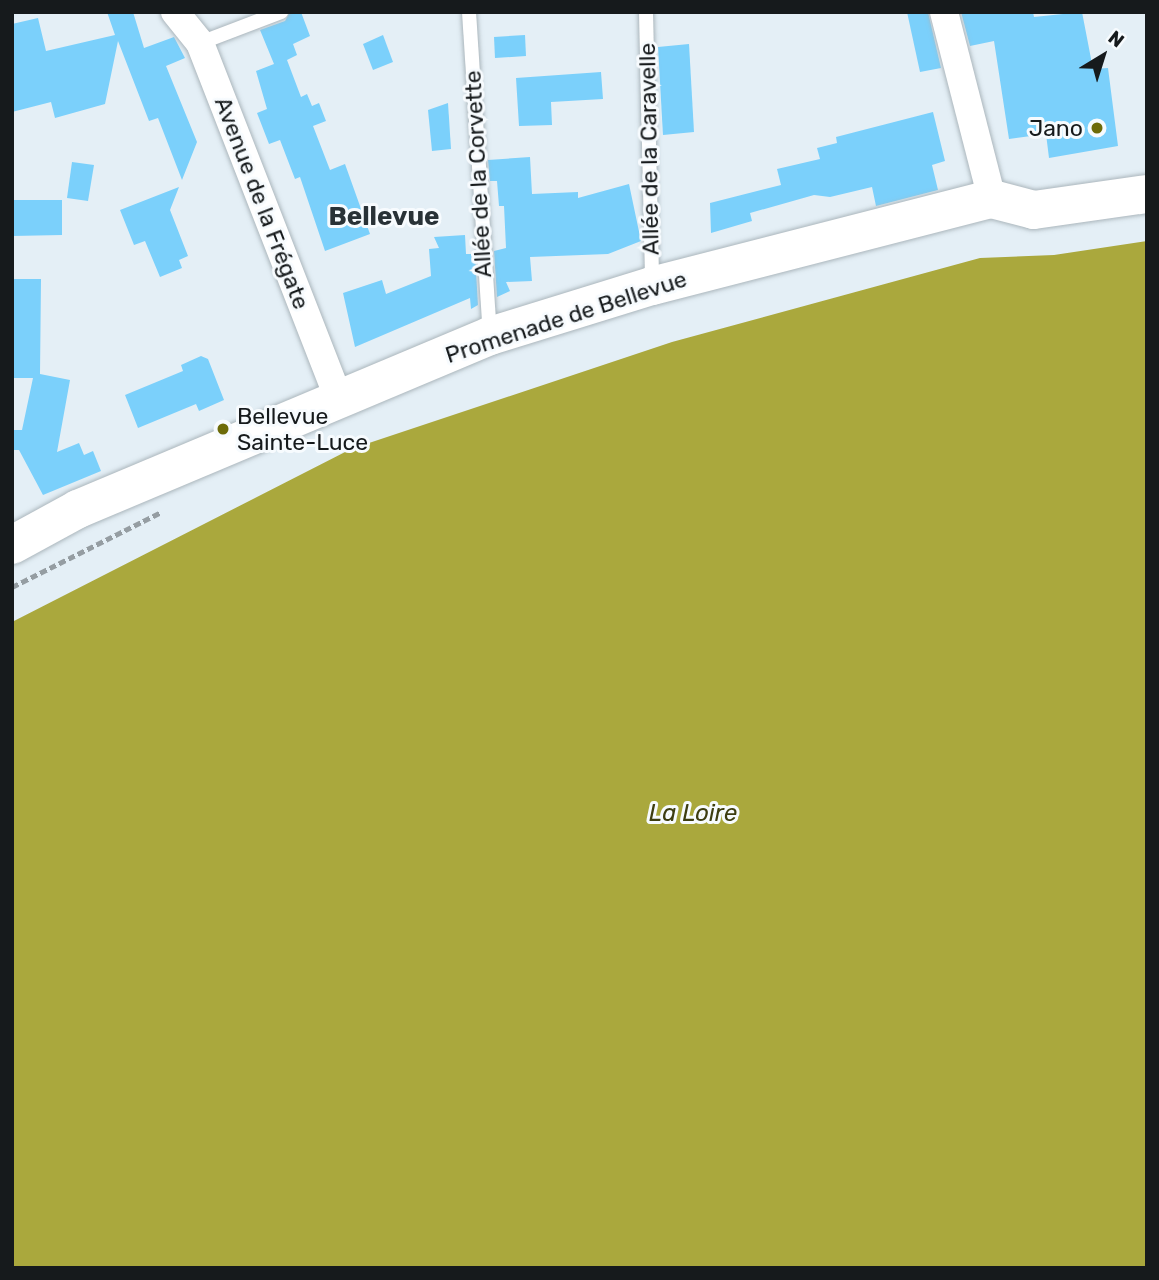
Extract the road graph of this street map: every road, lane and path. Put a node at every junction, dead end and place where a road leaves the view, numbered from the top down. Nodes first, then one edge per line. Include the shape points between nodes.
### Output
1 (175, 12) edge
2 (281, 12) edge
3 (469, 12) edge
4 (646, 12) edge
5 (944, 12) edge
6 (200, 43) junction
7 (1147, 194) edge
8 (992, 200) junction
9 (652, 286) junction
10 (490, 336) junction
11 (339, 399) junction
12 (168, 508) dead end
13 (12, 545) edge
14 (12, 587) edge

1 - 6 street, Avenue de la Frégate
2 - 6 lane
3 - 10 lane, Allée de la Corvette
4 - 9 lane, Allée de la Caravelle
5 - 8 street
6 - 11 street, Avenue de la Frégate
7 - 8 street, Promenade de Bellevue via 1034,210
8 - 9 street, Promenade de Bellevue
9 - 10 street, Promenade de Bellevue
10 - 11 street, Promenade de Bellevue
11 - 13 street, Promenade de Bellevue via 78,509
12 - 14 path

